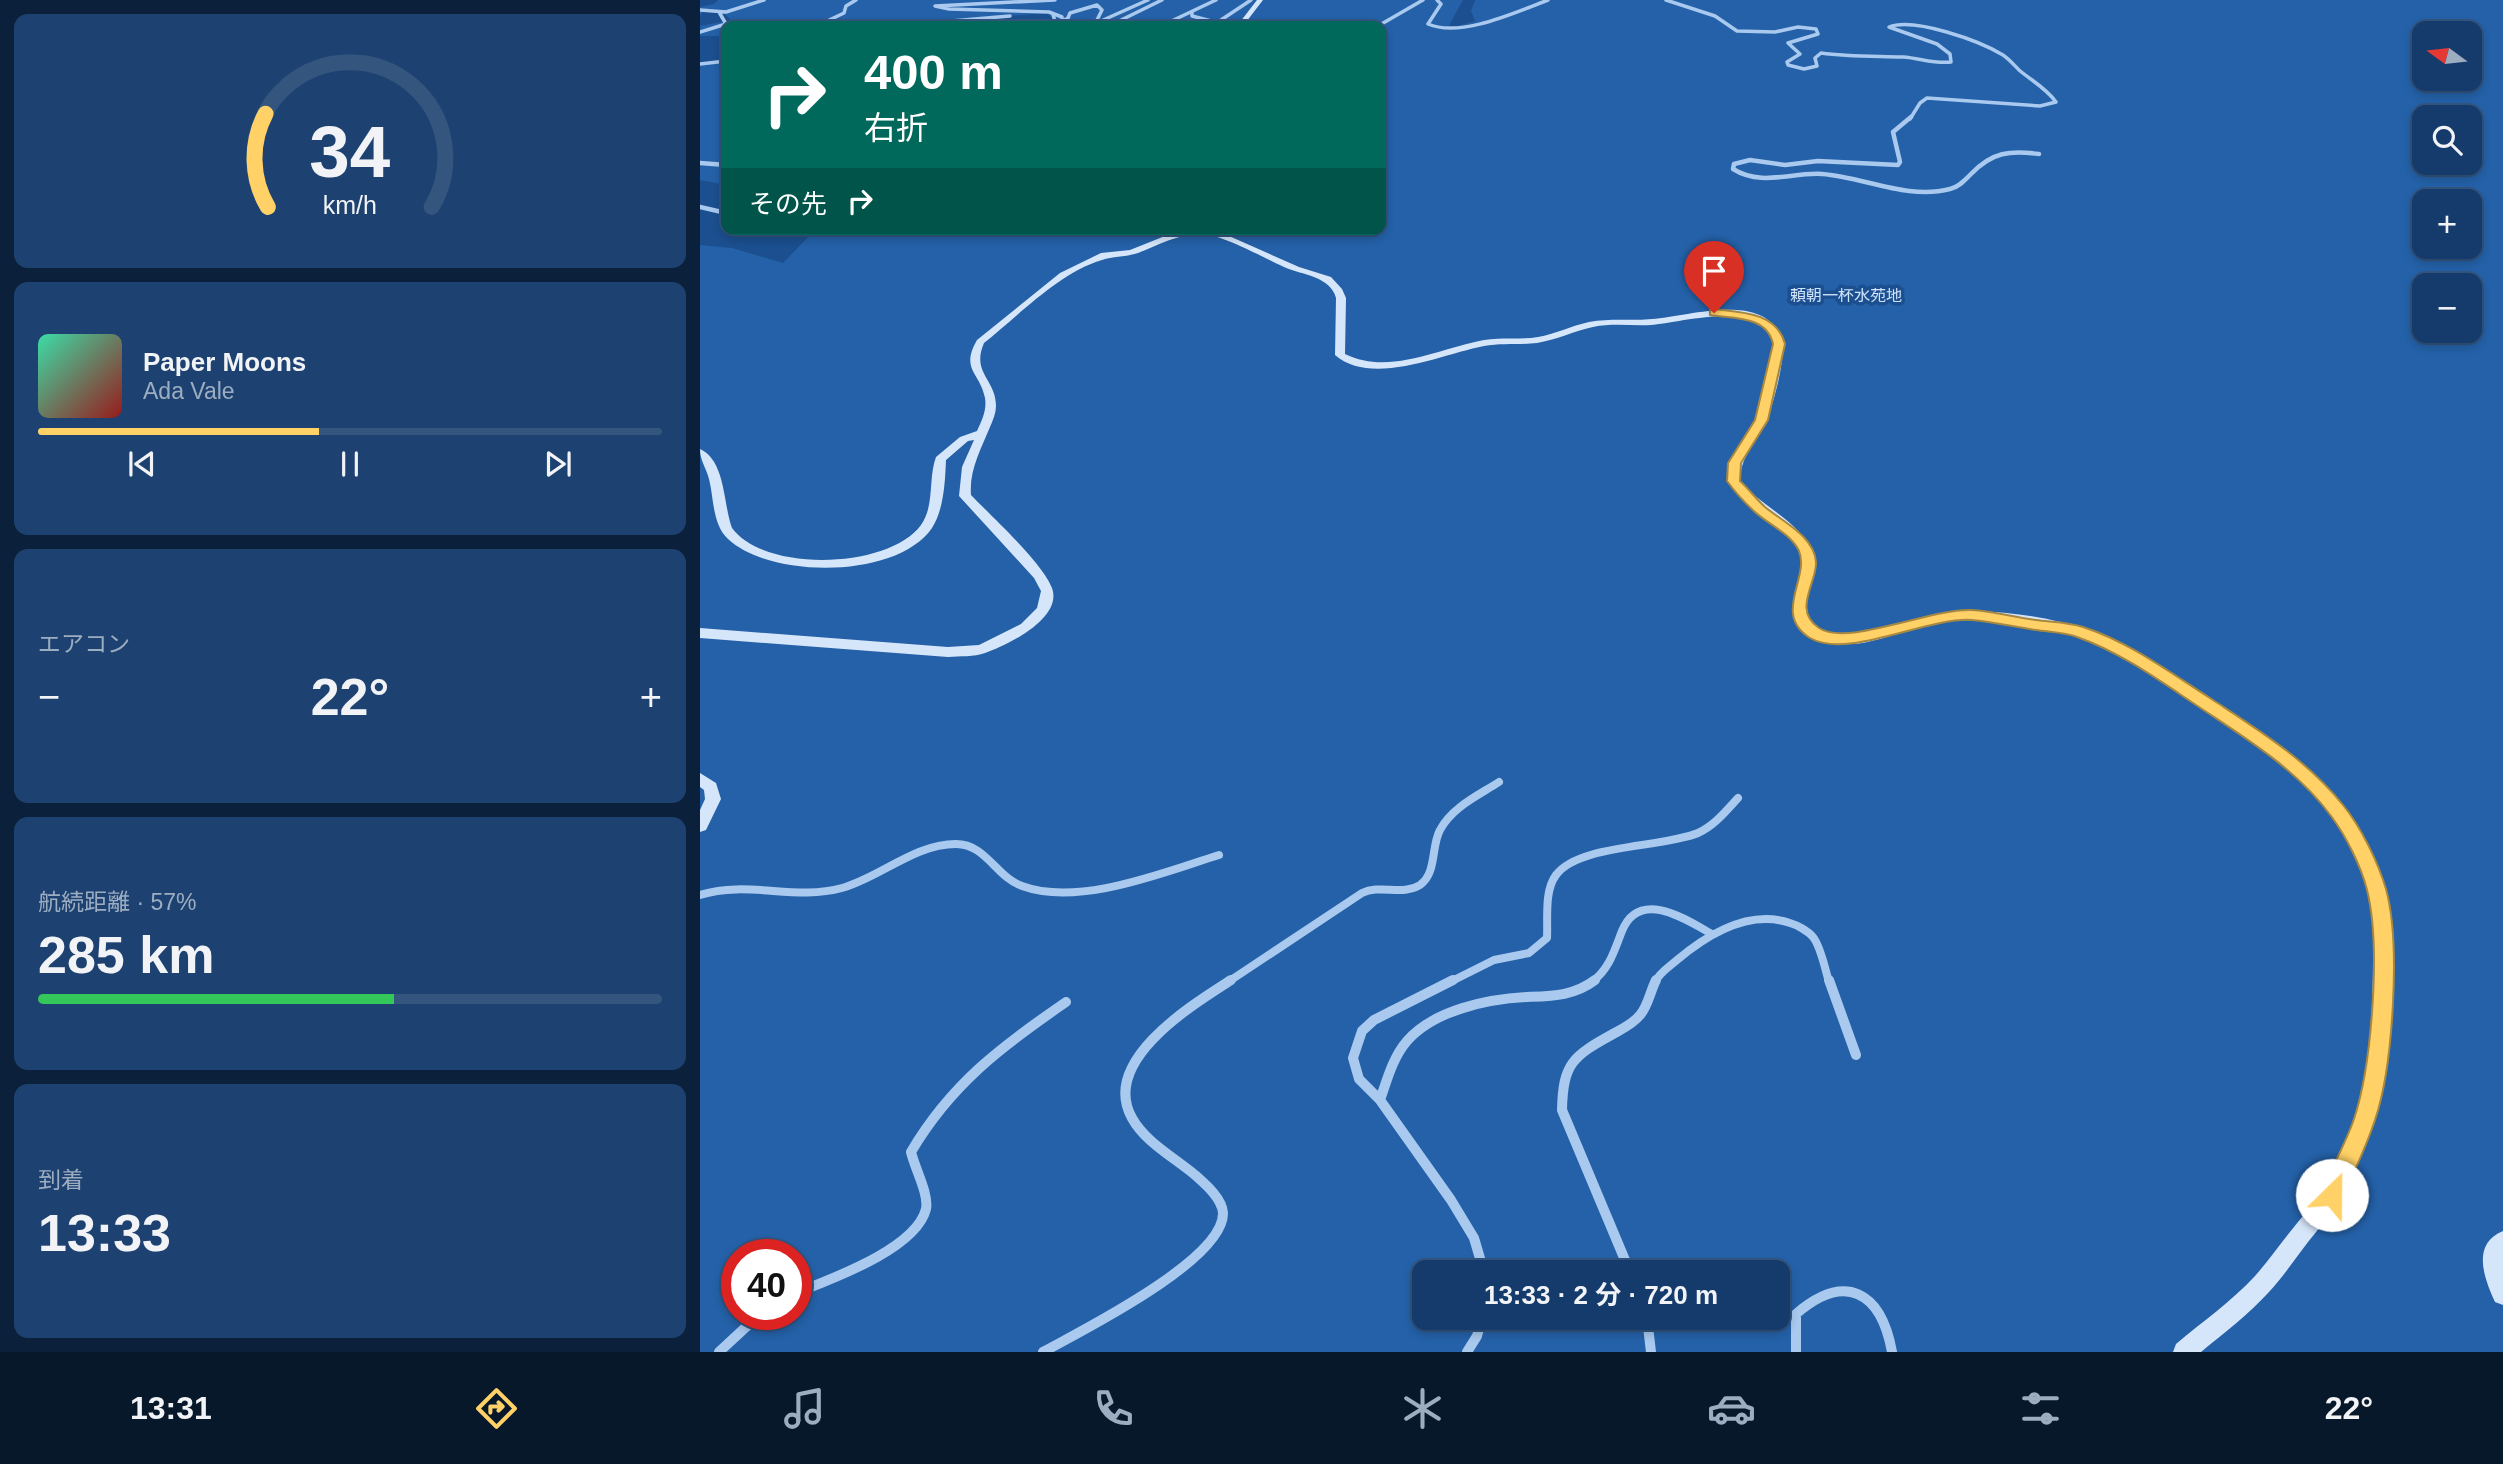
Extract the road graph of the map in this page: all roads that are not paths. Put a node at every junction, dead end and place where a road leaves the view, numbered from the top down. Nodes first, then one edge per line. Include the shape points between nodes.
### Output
1 (764, 0) edge
2 (856, 0) edge
3 (1055, 0) edge
4 (1148, 0) edge
5 (1162, 0) edge
6 (1216, 0) edge
7 (1251, 0) edge
8 (1259, 0) edge
9 (1423, 0) edge
10 (1437, 0) edge
11 (1548, 0) edge
12 (1666, 0) edge
13 (701, 7) edge
14 (719, 12) junction
15 (1192, 13) junction
16 (1052, 14) junction
17 (724, 21) edge
18 (827, 21) edge
19 (956, 21) edge
20 (1055, 21) edge
21 (1119, 21) edge
22 (1173, 21) edge
23 (1211, 21) edge
24 (1217, 21) edge
25 (1244, 21) edge
26 (1386, 21) edge
27 (721, 26) edge
28 (700, 32) edge
29 (721, 62) edge
30 (700, 64) edge
31 (2039, 154) dead end
32 (700, 163) edge
33 (721, 165) edge
34 (700, 206) edge
35 (721, 212) edge
36 (1161, 235) edge
37 (1178, 235) edge
38 (1219, 235) edge
39 (1097, 258) junction
40 (983, 433) junction
41 (700, 452) edge
42 (700, 633) edge
43 (700, 779) edge
44 (1499, 782) dead end
45 (1738, 797) dead end
46 (700, 826) edge
47 (1219, 855) dead end
48 (700, 895) edge
49 (1710, 933) junction
50 (1066, 1002) dead end
51 (1856, 1055) dead end
52 (1380, 1100) junction
53 (2503, 1241) edge
54 (1481, 1260) edge
55 (1625, 1260) edge
56 (812, 1286) edge
57 (2503, 1294) edge
58 (743, 1330) edge
59 (1479, 1330) edge
60 (1648, 1330) edge
61 (719, 1352) edge
62 (1043, 1352) edge
63 (1467, 1352) edge
64 (1651, 1352) edge
65 (1796, 1352) edge
66 (1892, 1352) edge
67 (2184, 1352) edge

1 - 14 street
2 - 18 street
3 - 16 street via 934,6
4 - 16 street via 1101,21 1097,20 1102,10 1097,5 1070,13 1064,21
5 - 21 street
6 - 15 street
7 - 24 street
8 - 25 street
9 - 26 street
10 - 11 street via 1441,4 1428,24 1439,29 1484,22
12 - 31 street via 1714,16 1737,31 1816,29 1818,34 1788,43 1800,54 1788,65 1798,68 1818,66 1815,58 1821,53 1951,62 1950,54 1937,44 1888,26 1915,24 2003,55 2040,82 2056,102 2040,106 1927,99 1893,132 1899,148 1898,165 1750,160 1734,164 1732,169 1745,176 1764,179 1819,174 1944,190 1962,183 1990,154 2004,150
13 - 14 street
14 - 17 street
15 - 22 street
15 - 23 street
16 - 19 street
16 - 20 street
27 - 28 street
29 - 30 street
32 - 33 street
34 - 35 street
36 - 39 street
37 - 39 street via 1132,252
38 - 67 street via 1328,279 1341,298 1340,355 1375,367 1486,343 1544,339 1609,322 1655,322 1714,313 1752,316 1772,328 1779,344 1761,420 1735,463 1734,481 1806,551 1809,565 1799,608 1816,634 1848,640 1938,617 1970,615 2079,631 2138,659 2274,748 2338,811 2376,889 2382,925 2378,1064 2364,1120 2332,1195 2262,1284
39 - 40 street via 1063,275 980,342 972,364 992,408
40 - 41 street via 964,439 940,459 932,511 914,540 872,559 847,562 779,558 743,545 729,533 718,485
40 - 42 street via 965,471 965,496 1040,576 1047,591 1044,610 1026,627 981,650 948,652
43 - 46 street via 711,787 713,799
44 - 62 street via 1440,828 1432,850 1433,866 1417,887 1372,889 1352,898 1151,1041 1131,1071 1127,1092 1132,1120 1213,1193 1223,1209 1222,1224 1209,1244 1173,1276
45 - 52 street via 1700,832 1569,863 1556,874 1546,938 1529,953 1494,960 1374,1020 1362,1031 1353,1058 1359,1079
47 - 48 street via 1163,872 1056,894 1021,886 1003,875 981,849 957,844 930,849 828,891 734,888
49 - 51 street via 1769,916 1801,925 1813,937
49 - 52 street via 1671,912 1638,910 1626,920 1612,958 1584,989 1463,1009 1422,1029 1407,1041
49 - 55 street via 1657,976 1648,1004 1636,1019 1585,1047 1569,1064 1561,1085 1562,1110
50 - 56 street via 997,1049 958,1085 922,1130 911,1152 926,1194 914,1231 889,1250
52 - 54 street via 1451,1200 1474,1238
53 - 57 street via 2493,1252 2494,1276
58 - 61 street
59 - 63 street
60 - 64 street
65 - 66 street via 1796,1314 1810,1299 1847,1290 1880,1308 1891,1335

